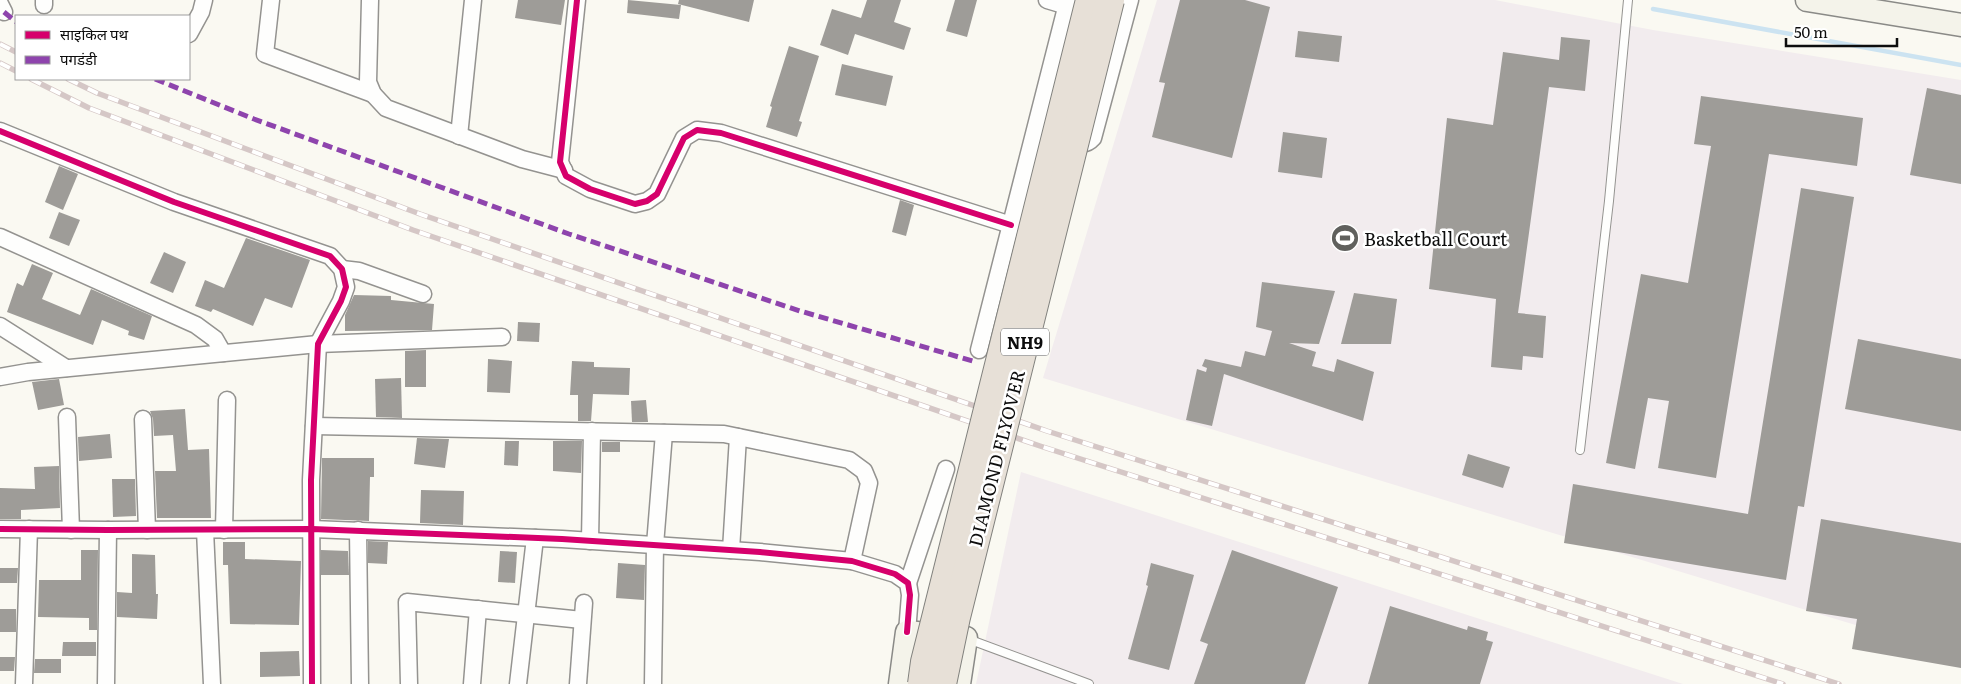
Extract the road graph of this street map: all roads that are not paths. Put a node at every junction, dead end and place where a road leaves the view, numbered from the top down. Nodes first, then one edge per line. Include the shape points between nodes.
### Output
1 (204, 0) edge
2 (271, 0) edge
3 (370, 0) edge
4 (473, 0) edge
5 (577, 0) edge
6 (1047, 0) edge
7 (1110, 0) edge
8 (1130, 0) edge
9 (1628, 0) edge
10 (1807, 0) edge
11 (1075, 2) edge
12 (1961, 25) edge
13 (190, 32) edge
14 (373, 94) junction
15 (0, 131) edge
16 (1035, 131) junction
17 (459, 136) junction
18 (564, 170) junction
19 (1011, 225) junction
20 (0, 237) edge
21 (342, 269) junction
22 (423, 294) dead end
23 (0, 326) edge
24 (502, 337) dead end
25 (318, 344) junction
26 (979, 350) dead end
27 (223, 353) junction
28 (66, 368) junction
29 (0, 376) edge
30 (227, 400) dead end
31 (67, 416) dead end
32 (143, 419) dead end
33 (314, 426) junction
34 (592, 431) junction
35 (664, 433) junction
36 (738, 437) junction
37 (1580, 450) dead end
38 (946, 469) dead end
39 (0, 529) edge
40 (29, 529) junction
41 (312, 529) junction
42 (71, 530) junction
43 (108, 530) junction
44 (148, 530) junction
45 (204, 530) junction
46 (224, 530) junction
47 (358, 530) junction
48 (535, 538) junction
49 (590, 541) junction
50 (654, 545) junction
51 (731, 550) junction
52 (852, 561) junction
53 (908, 583) junction
54 (584, 603) dead end
55 (478, 609) junction
56 (526, 614) junction
57 (582, 620) junction
58 (907, 632) junction
59 (966, 638) junction
60 (24, 684) edge
61 (106, 684) edge
62 (212, 684) edge
63 (312, 684) edge
64 (360, 684) edge
65 (409, 684) edge
66 (472, 684) edge
67 (518, 684) edge
68 (578, 684) edge
69 (653, 684) edge
70 (900, 684) edge
71 (922, 684) edge
72 (942, 684) edge
73 (959, 684) edge
74 (1090, 684) edge

1 - 13 street
2 - 14 street via 265,54
3 - 14 street via 368,82
4 - 17 street
5 - 18 street via 560,162
6 - 11 street
7 - 72 highway, DIAMOND FLYOVER / NH9, bridge
8 - 16 street via 1093,138 1083,144
9 - 37 lane
10 - 12 street
11 - 16 street
11 - 71 highway, DIAMOND FLYOVER / NH9, bridge
14 - 17 street via 386,108
15 - 21 street via 174,202 330,256
16 - 19 street
17 - 18 street
18 - 19 street via 566,176 590,189 635,204 647,202 657,194 684,138 697,130 721,133
19 - 26 street
20 - 27 street via 196,325 214,339
21 - 22 street via 359,270
21 - 25 street via 346,287
23 - 28 street
24 - 25 street
25 - 27 street
25 - 33 street
27 - 28 street
28 - 29 street
30 - 46 street
31 - 42 street
32 - 44 street
33 - 34 street
33 - 41 street
34 - 35 street
34 - 49 street
35 - 36 street
35 - 50 street
36 - 51 street
36 - 52 street via 849,460 864,471 869,483
38 - 53 street
39 - 40 street
40 - 42 street
40 - 60 street
41 - 46 street
41 - 47 street
41 - 63 street
42 - 43 street
43 - 44 street
43 - 61 street
44 - 45 street
45 - 46 street
45 - 62 street
47 - 48 street
47 - 64 street
48 - 49 street
48 - 56 street
49 - 50 street
50 - 51 street
50 - 69 street
51 - 52 street
52 - 53 street via 895,574
53 - 58 street
54 - 57 street
55 - 56 street
55 - 65 street via 407,602
55 - 66 street
56 - 57 street
56 - 67 street
57 - 68 street
58 - 59 street
58 - 70 street
59 - 73 street
59 - 74 lane

